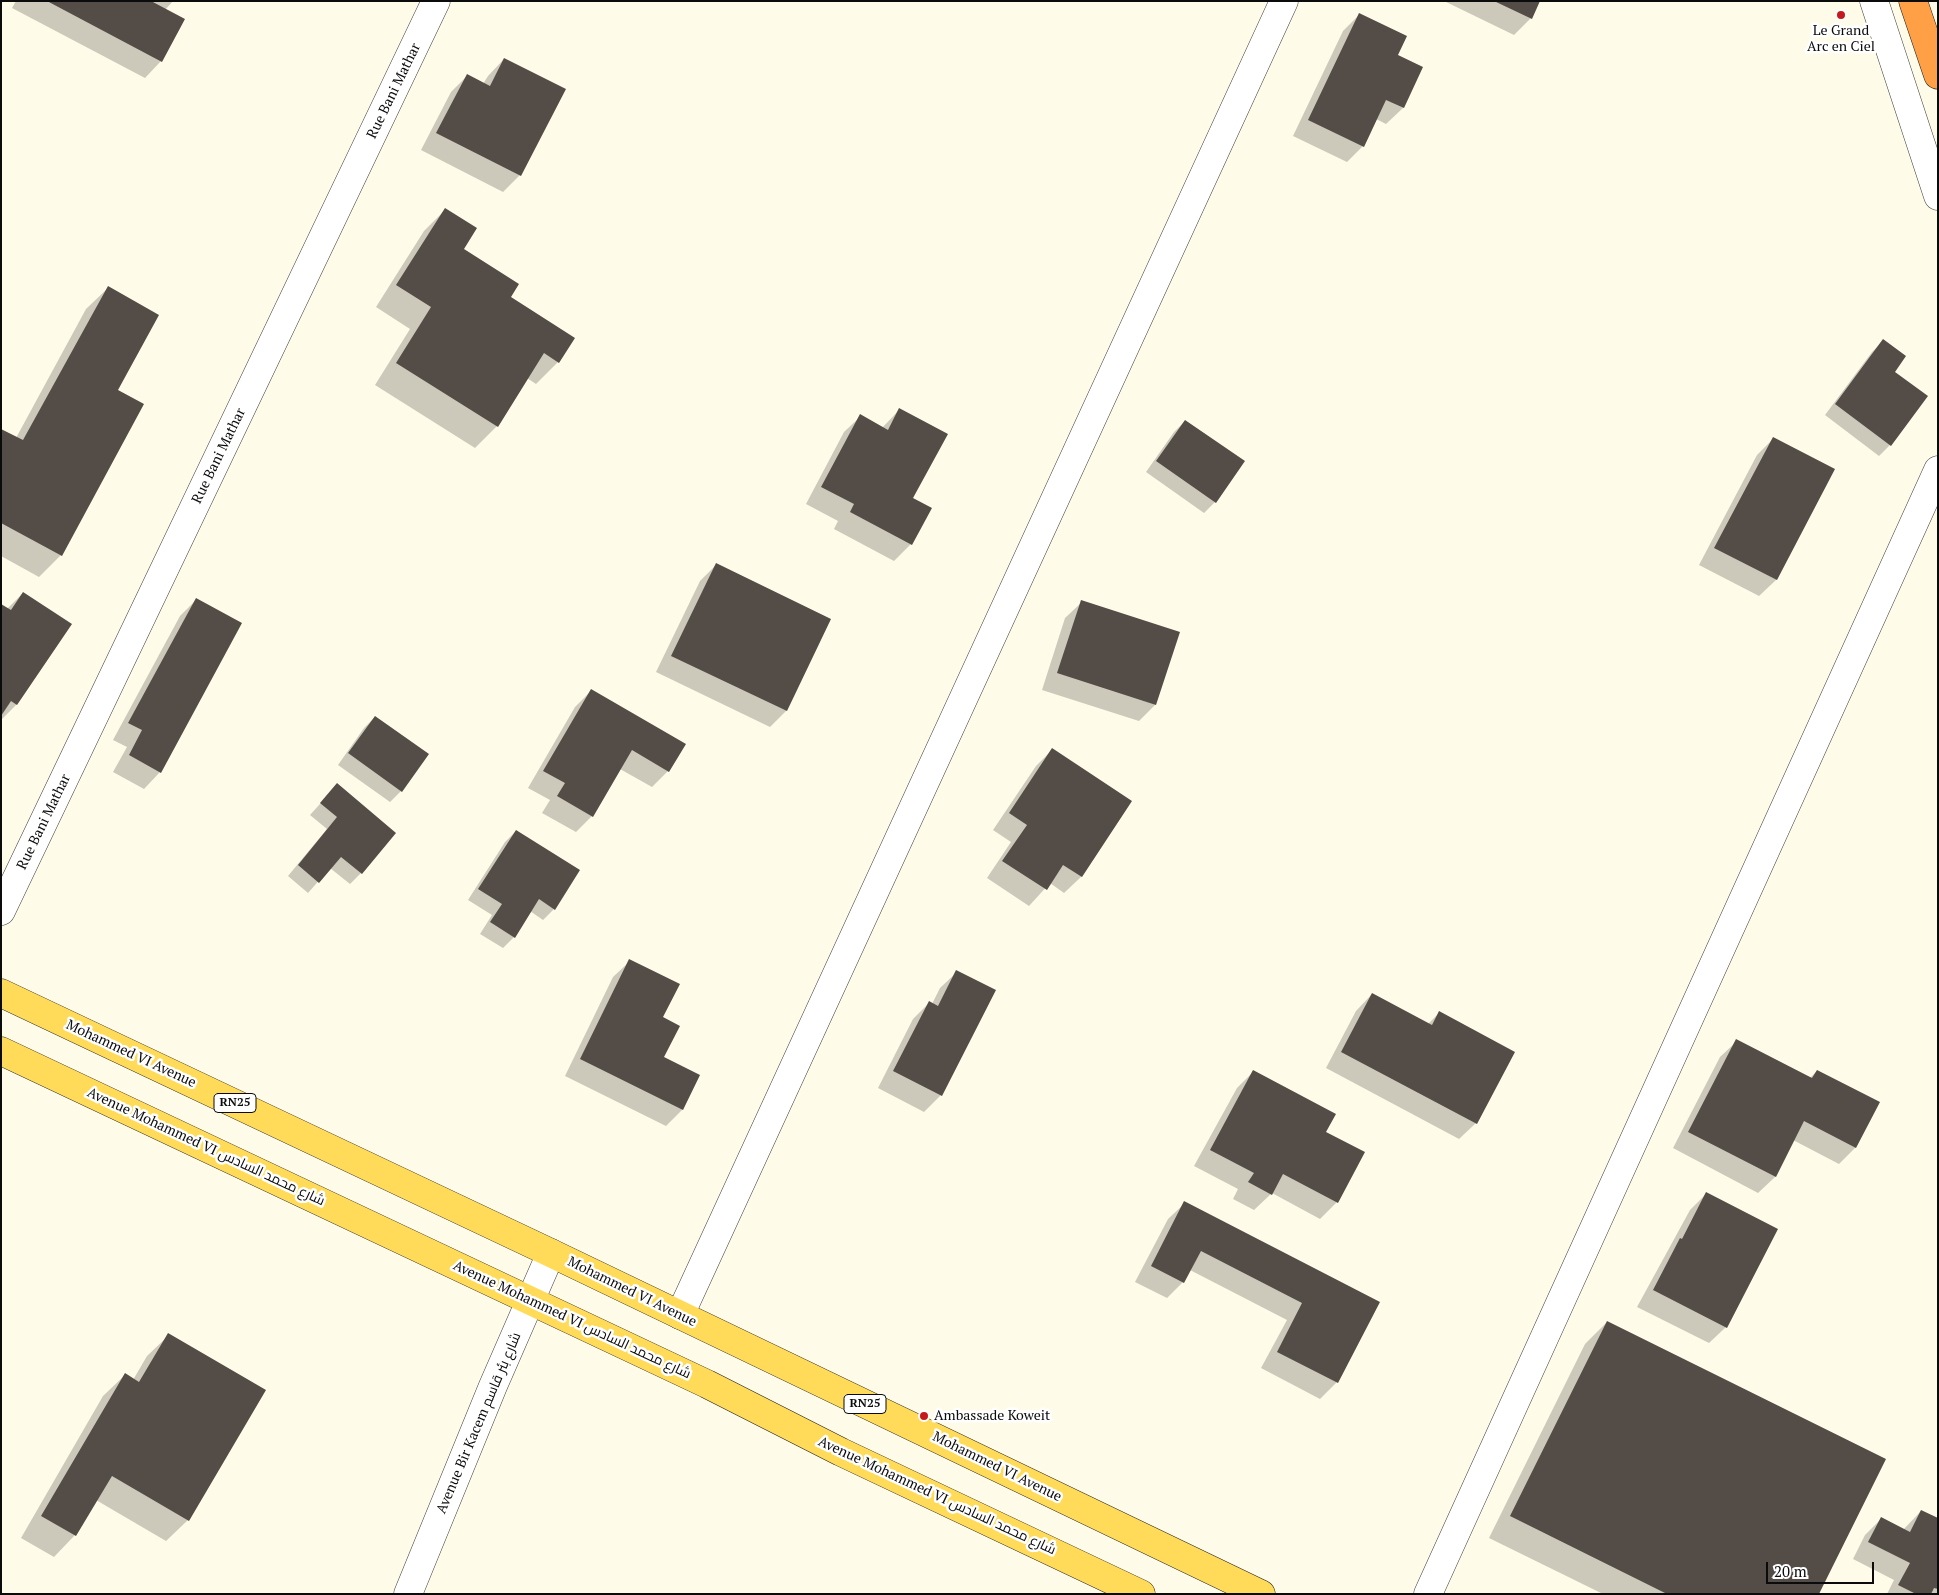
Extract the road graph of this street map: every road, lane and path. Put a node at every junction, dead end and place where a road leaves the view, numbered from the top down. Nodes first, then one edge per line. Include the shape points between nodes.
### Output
1 (436, 1) edge
2 (1284, 1) edge
3 (1874, 1) edge
4 (1913, 1) edge
5 (1938, 75) edge
6 (1938, 196) edge
7 (1938, 470) edge
8 (1, 911) edge
9 (1, 993) edge
10 (1, 1051) edge
11 (551, 1253) junction
12 (530, 1302) junction
13 (680, 1315) junction
14 (408, 1594) edge
15 (1141, 1594) edge
16 (1261, 1594) edge
17 (1428, 1594) edge

1 - 8 street, Rue Bani Mathar
2 - 13 street
3 - 6 street
4 - 5 highway
7 - 17 street
9 - 11 main road, Mohammed VI Avenue / RN25
10 - 12 main road, Avenue Mohammed VI شارع محمد السادس
11 - 12 street, Avenue Bir Kacem شارع بئر قاسم
11 - 13 main road, Mohammed VI Avenue / RN25
12 - 14 street, Avenue Bir Kacem شارع بئر قاسم
12 - 15 main road, Avenue Mohammed VI شارع محمد السادس
13 - 16 main road, Mohammed VI Avenue / RN25

